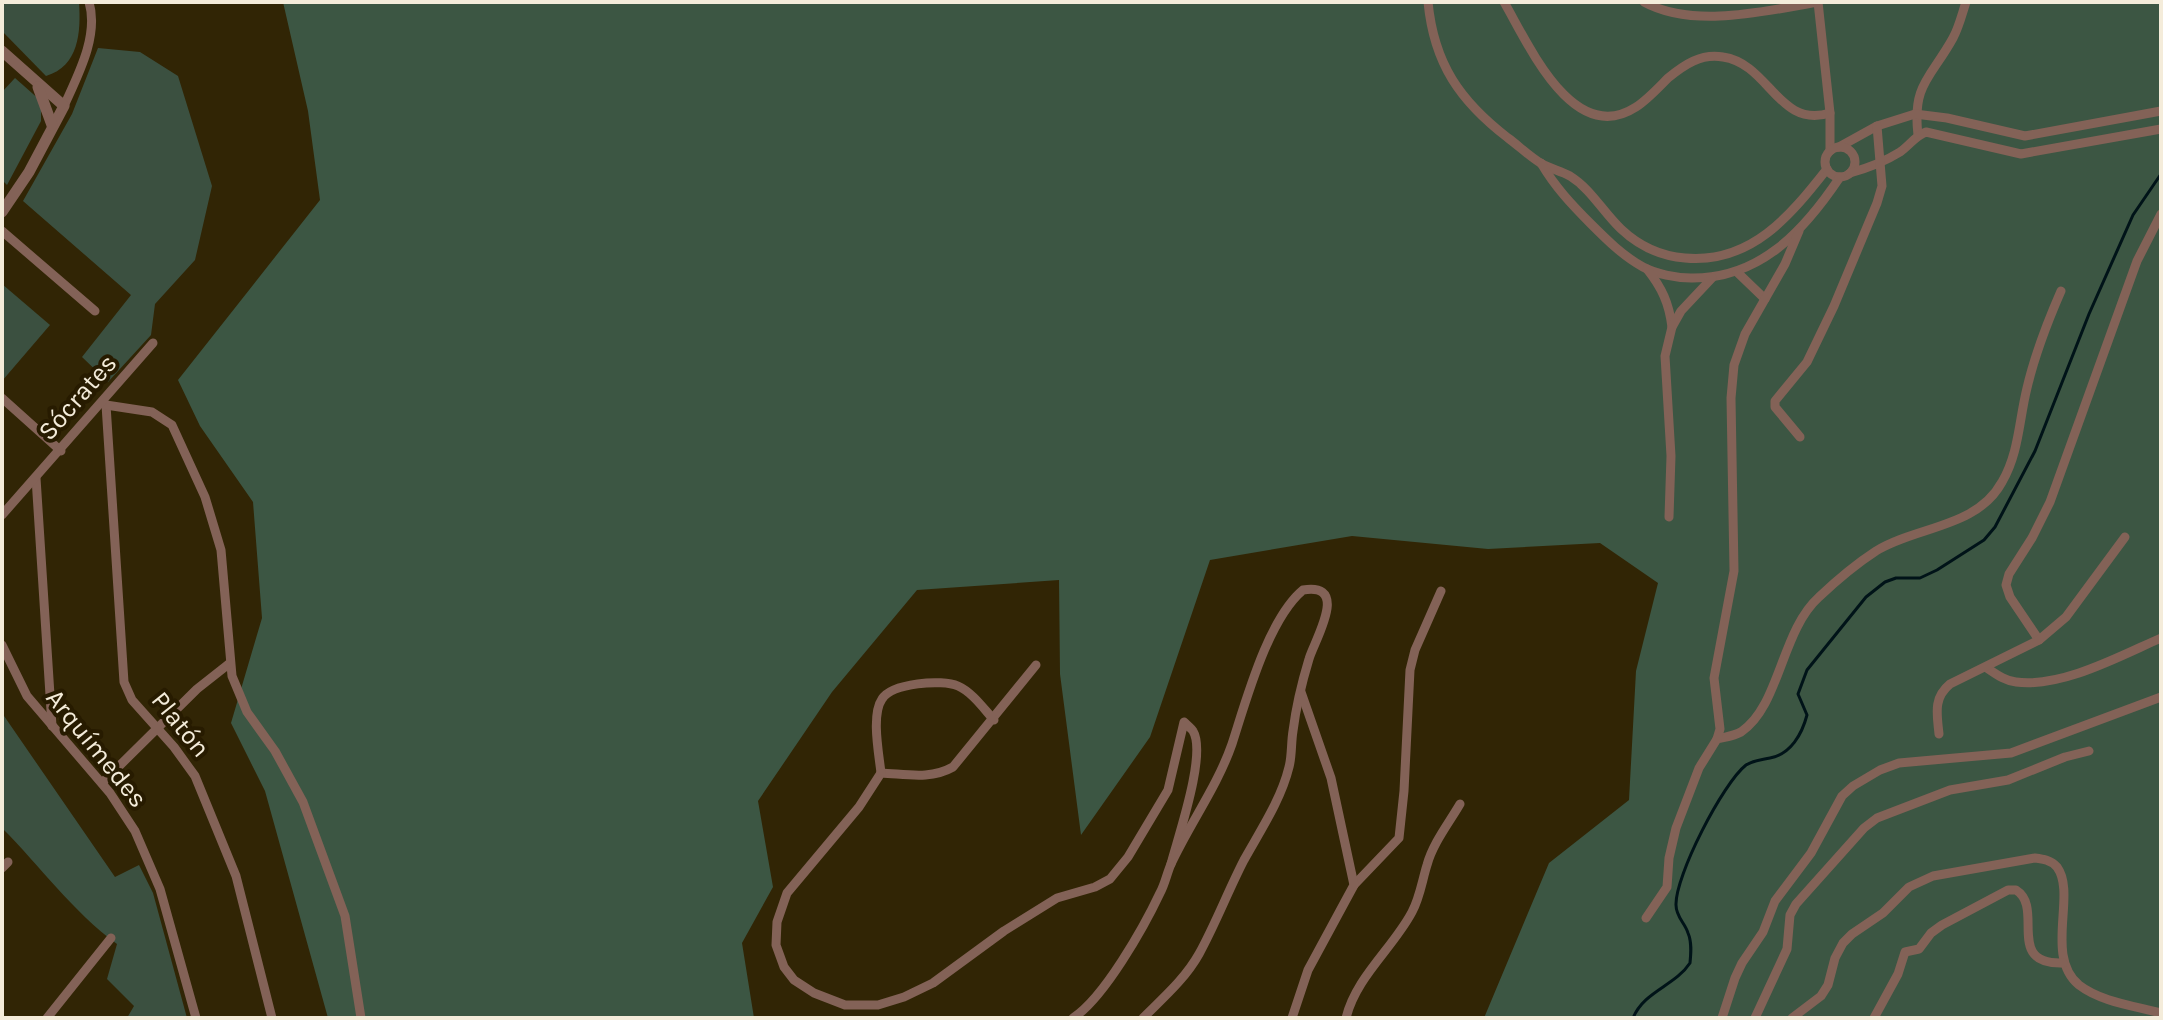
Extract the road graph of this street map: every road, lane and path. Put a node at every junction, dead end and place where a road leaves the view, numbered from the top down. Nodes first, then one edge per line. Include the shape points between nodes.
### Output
1 (89, 2) edge
2 (1428, 2) edge
3 (1504, 2) edge
4 (1644, 2) edge
5 (1818, 2) edge
6 (1966, 2) edge
7 (2, 51) edge
8 (37, 83) junction
9 (64, 106) junction
10 (2161, 111) edge
11 (1830, 113) junction
12 (1915, 114) junction
13 (2105, 123) junction
14 (52, 125) junction
15 (1877, 126) junction
16 (2161, 129) edge
17 (2001, 132) junction
18 (1918, 135) junction
19 (2109, 140) junction
20 (1834, 149) junction
21 (1997, 150) junction
22 (1541, 163) junction
23 (1882, 163) junction
24 (1827, 169) junction
25 (1845, 175) junction
26 (1593, 197) junction
27 (1578, 211) junction
28 (2, 212) edge
29 (2161, 214) edge
30 (1620, 229) junction
31 (2, 231) edge
32 (1799, 231) junction
33 (1607, 241) junction
34 (1647, 269) junction
35 (1737, 272) junction
36 (1712, 278) junction
37 (2061, 291) dead end
38 (1765, 299) junction
39 (95, 311) dead end
40 (1672, 327) junction
41 (153, 343) dead end
42 (2, 398) edge
43 (105, 404) junction
44 (1800, 437) dead end
45 (61, 451) junction
46 (36, 478) junction
47 (2, 515) edge
48 (1669, 517) dead end
49 (2125, 537) dead end
50 (1441, 591) dead end
51 (2161, 638) edge
52 (2039, 640) junction
53 (2, 645) edge
54 (230, 663) junction
55 (1036, 665) dead end
56 (1987, 668) junction
57 (1301, 691) junction
58 (2161, 697) edge
59 (994, 720) junction
60 (52, 727) junction
61 (157, 728) junction
62 (1939, 734) dead end
63 (1717, 739) junction
64 (2089, 751) dead end
65 (881, 773) junction
66 (102, 783) junction
67 (1460, 804) dead end
68 (1171, 864) junction
69 (1354, 885) junction
70 (1646, 918) dead end
71 (111, 938) dead end
72 (2063, 963) junction
73 (2161, 1013) edge
74 (47, 1018) edge
75 (196, 1018) edge
76 (272, 1018) edge
77 (361, 1018) edge
78 (1073, 1018) edge
79 (1143, 1018) edge
80 (1292, 1018) edge
81 (1346, 1018) edge
82 (1722, 1018) edge
83 (1755, 1018) edge
84 (1792, 1018) edge
85 (1874, 1018) edge

1 - 9 street via 89,45
2 - 22 street via 1439,57 1456,89 1486,121
3 - 11 street via 1542,70 1567,98 1596,115 1608,117 1636,107 1672,75 1705,56 1738,61 1793,111 1817,117
4 - 5 street via 1686,17
5 - 11 street
6 - 12 street via 1954,35 1926,77
7 - 8 street
8 - 9 street
8 - 14 street
9 - 14 street
10 - 13 street
11 - 20 street
12 - 15 street
12 - 17 street
12 - 18 street
13 - 17 street via 2025,136
13 - 19 street
14 - 28 street
15 - 20 street
15 - 23 street
16 - 19 street
17 - 21 street
18 - 21 street via 1936,132
18 - 23 street
19 - 21 street via 2021,154
20 - 24 street via 1825,160
20 - 25 street via 1852,154 1854,164
22 - 26 street via 1571,177
22 - 27 street
23 - 25 street
23 - 44 street via 1877,203 1834,306 1807,362 1775,401
24 - 25 street
24 - 30 street via 1781,223 1753,245 1729,255 1701,260 1666,257
25 - 32 street
26 - 27 street
26 - 30 street
27 - 33 street
29 - 52 street via 2137,261 2050,502 2009,574 2010,597
30 - 33 street
31 - 39 street
32 - 35 street via 1758,263
32 - 38 street
33 - 34 street
34 - 36 street via 1681,278
34 - 40 street via 1664,295
35 - 36 street
35 - 38 street
36 - 40 street
37 - 63 street via 2037,348 2015,452 1989,500 1970,513 1878,550 1843,575 1814,602 1791,636 1758,713 1738,734
38 - 63 street via 1734,365 1734,571 1714,678
40 - 48 street via 1665,356
41 - 43 street, Sócrates
42 - 45 street
43 - 45 street, Sócrates
43 - 54 street via 158,414 178,435 221,550
43 - 61 street, Platón via 124,682
45 - 46 street, Sócrates
46 - 47 street, Sócrates
46 - 60 street
49 - 52 street via 2066,617
50 - 69 street via 1410,670 1399,838
51 - 56 street via 2056,679 2016,682
52 - 56 street
53 - 60 street, Arquímedes via 27,696
54 - 61 street
54 - 77 street via 242,701 295,782 345,916
55 - 59 street
56 - 62 street via 1941,691 1936,703
57 - 68 street via 1329,607 1326,598 1310,588 1296,596 1265,650 1215,782
57 - 69 street via 1331,778
57 - 79 street via 1290,765 1280,793 1198,955
58 - 82 street via 2011,753 1899,763 1853,786 1775,901 1735,978
59 - 65 street via 953,767 940,774
59 - 65 street via 956,684 892,689 878,711
60 - 66 street, Arquímedes
61 - 66 street
61 - 76 street, Platón via 195,776 226,849
63 - 70 street via 1699,768 1680,818 1667,887
64 - 83 street via 2008,780 1950,790 1864,828 1796,904 1787,949
65 - 68 street via 787,893 777,922 776,945 784,967 814,993 845,1005 878,1005 904,997 933,983 1057,898 1110,879 1168,790 1184,722 1195,734 1197,758
66 - 75 street, Arquímedes via 135,831 160,889
67 - 81 street via 1427,863 1412,912 1368,974
68 - 78 street via 1136,939
69 - 80 street via 1308,970
71 - 74 street
72 - 73 street via 2080,986 2093,993
72 - 84 street via 2062,882 2049,861 2035,858 1933,876 1909,887 1843,943 1821,996
72 - 85 street via 2043,961 2034,954 2024,897 2008,890 1942,925 1919,949 1905,952

